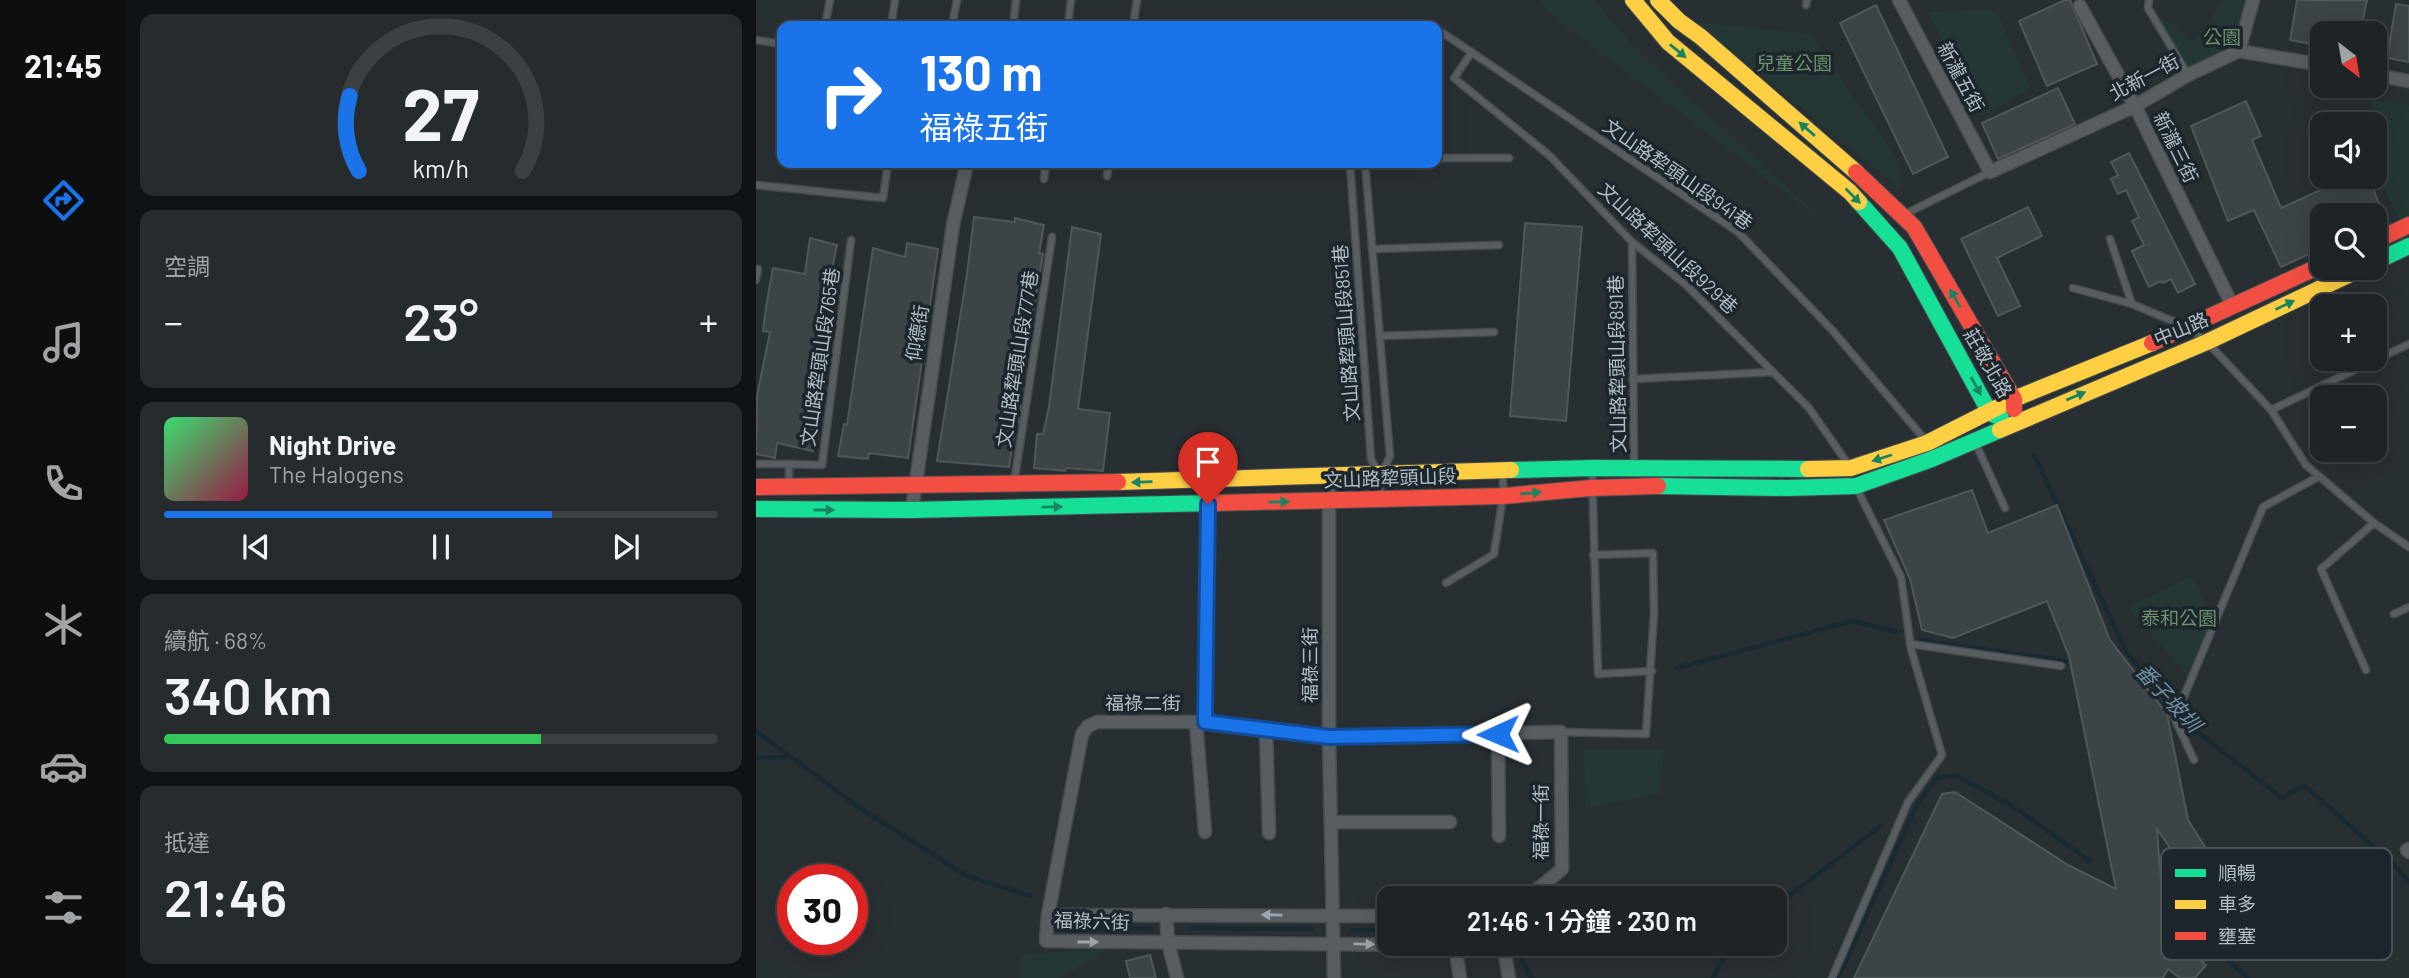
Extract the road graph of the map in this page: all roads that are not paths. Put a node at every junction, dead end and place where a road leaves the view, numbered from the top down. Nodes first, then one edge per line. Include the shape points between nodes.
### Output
1 (830, 0) edge
2 (895, 0) edge
3 (957, 0) edge
4 (1016, 0) edge
5 (1071, 0) edge
6 (1137, 0) edge
7 (1633, 0) edge
8 (1658, 0) edge
9 (1899, 0) edge
10 (2253, 0) edge
11 (2148, 4) edge
12 (2080, 6) dead end
13 (826, 21) edge
14 (892, 21) edge
15 (953, 21) edge
16 (1014, 21) edge
17 (1069, 21) edge
18 (1134, 21) edge
19 (1442, 32) edge
20 (756, 40) edge
21 (777, 43) edge
22 (2239, 51) junction
23 (1472, 52) junction
24 (2310, 63) edge
25 (2188, 75) junction
26 (2387, 77) edge
27 (2409, 81) edge
28 (2135, 106) junction
29 (1442, 158) edge
30 (1508, 158) dead end
31 (887, 168) edge
32 (966, 168) edge
33 (1045, 168) edge
34 (1108, 168) edge
35 (1350, 168) edge
36 (1365, 168) edge
37 (1990, 172) junction
38 (1107, 176) dead end
39 (1044, 178) dead end
40 (756, 185) edge
41 (1911, 211) dead end
42 (2409, 225) edge
43 (2387, 235) edge
44 (1052, 237) dead end
45 (2110, 239) dead end
46 (851, 240) dead end
47 (1632, 242) junction
48 (1499, 245) dead end
49 (2409, 246) edge
50 (1372, 249) junction
51 (2387, 256) edge
52 (758, 269) edge
53 (2310, 271) edge
54 (756, 280) edge
55 (2338, 280) edge
56 (2073, 288) dead end
57 (2132, 304) junction
58 (2232, 307) junction
59 (2189, 328) junction
60 (1494, 332) dead end
61 (1380, 336) junction
62 (2207, 342) junction
63 (2409, 344) edge
64 (1773, 372) junction
65 (1633, 379) junction
66 (2014, 399) junction
67 (2271, 410) junction
68 (1990, 413) junction
69 (1968, 424) junction
70 (2014, 424) junction
71 (1974, 440) junction
72 (1927, 443) junction
73 (756, 464) edge
74 (789, 464) junction
75 (1592, 468) junction
76 (1634, 468) junction
77 (1851, 468) junction
78 (1503, 471) junction
79 (1380, 475) junction
80 (1329, 477) junction
81 (2318, 477) junction
82 (1014, 485) junction
83 (1635, 486) junction
84 (1856, 486) junction
85 (756, 487) edge
86 (789, 487) junction
87 (913, 487) junction
88 (1591, 488) junction
89 (1503, 495) junction
90 (1380, 499) junction
91 (1329, 501) junction
92 (1208, 504) junction
93 (2005, 508) dead end
94 (756, 509) edge
95 (912, 510) junction
96 (2374, 523) junction
97 (2409, 547) edge
98 (1593, 555) junction
99 (1446, 583) dead end
100 (2409, 607) edge
101 (2394, 614) dead end
102 (1910, 644) junction
103 (2061, 666) dead end
104 (2366, 670) dead end
105 (1652, 671) junction
106 (1200, 722) junction
107 (1266, 729) junction
108 (1561, 732) junction
109 (1498, 734) junction
110 (1329, 737) junction
111 (2194, 760) dead end
112 (1331, 822) junction
113 (1451, 822) dead end
114 (1205, 832) dead end
115 (1269, 833) dead end
116 (1499, 836) dead end
117 (1541, 886) edge
118 (1166, 914) junction
119 (1048, 915) junction
120 (1333, 916) junction
121 (1377, 916) edge
122 (1168, 942) junction
123 (1333, 943) junction
124 (1377, 944) edge
125 (1457, 956) edge
126 (1505, 956) edge
127 (1177, 978) edge
128 (1334, 978) edge
129 (1460, 978) edge
130 (1509, 978) edge
131 (1832, 978) edge

1 - 13 lane
2 - 14 lane
3 - 15 lane
4 - 16 lane
5 - 17 lane
6 - 18 lane
7 -> 68 main road, 莊敬北路 via 1668,42 1850,192 1900,247
66 -> 8 main road, 莊敬北路 via 1914,227
9 - 37 street, 新瀧五街
10 - 22 street
11 - 25 lane
12 - 28 street, 新瀧三街
19 - 23 lane, 文山路犂頭山段941巷
20 - 21 lane
22 - 24 street
22 - 25 street, 北新一街
23 - 47 lane, 文山路犂頭山段929巷 via 1454,78 1550,156
23 - 72 lane, 文山路犂頭山段941巷 via 1738,232 1832,330
25 - 28 street, 北新一街
26 - 27 street
28 - 37 street, 北新一街
28 - 58 street, 新瀧三街
29 - 30 lane
31 - 40 lane via 883,198
32 - 87 street, 仰德街
33 - 39 lane
34 - 38 lane
35 - 79 lane, 文山路犂頭山段851巷 via 1371,459
36 - 50 lane
37 - 41 lane
42 - 43 main road
44 - 82 lane, 文山路犂頭山段777巷
45 - 57 lane
46 - 74 lane, 文山路犂頭山段765巷 via 821,465
47 - 64 lane, 文山路犂頭山段929巷 via 1685,284
47 - 65 lane, 文山路犂頭山段891巷
48 - 50 lane
49 - 51 main road
50 - 61 lane
52 - 54 lane
53 - 58 main road, 中山路
62 -> 55 main road, 中山路
56 - 57 lane
57 - 59 lane
58 - 59 main road, 中山路
59 - 62 lane
59 - 66 main road, 中山路
60 - 61 lane
61 - 79 lane via 1390,456
62 - 67 lane
70 -> 62 main road, 中山路
63 - 67 lane
64 - 65 lane
64 - 77 lane, 文山路犂頭山段929巷 via 1810,408
65 - 76 lane, 文山路犂頭山段891巷
66 - 68 main road, 中山路
66 - 70 main road, 莊敬北路
67 - 81 lane
68 - 69 main road, 文山路犂頭山段
68 - 70 main road, 莊敬北路
69 - 71 lane
69 - 72 main road, 文山路犂頭山段
70 - 71 main road, 文山路犂頭山段
71 - 84 main road, 文山路犂頭山段
71 - 93 lane
72 -> 77 main road, 文山路犂頭山段
73 - 74 lane
74 - 86 lane, 文山路犂頭山段765巷
75 - 76 main road, 文山路犂頭山段
75 - 78 main road, 文山路犂頭山段
75 - 88 lane
76 - 77 main road, 文山路犂頭山段
76 - 83 lane, 文山路犂頭山段891巷
77 - 84 lane, 文山路犂頭山段929巷
78 - 79 main road, 文山路犂頭山段
78 - 89 lane
79 - 80 main road, 文山路犂頭山段
79 - 90 lane, 文山路犂頭山段851巷
80 -> 82 main road, 文山路犂頭山段
80 - 91 street, 福祿三街
81 - 96 lane
81 - 111 lane via 2263,508 2173,715
82 - 87 main road, 文山路犂頭山段
83 - 84 main road, 文山路犂頭山段
83 - 88 main road, 文山路犂頭山段
84 - 102 lane, 文山路犂頭山段929巷 via 1901,577
85 - 86 main road, 文山路犂頭山段
86 - 87 main road, 文山路犂頭山段
87 - 95 street, 仰德街
89 -> 88 main road, 文山路犂頭山段
88 - 98 lane
89 - 90 main road, 文山路犂頭山段
89 - 99 lane via 1494,554
90 - 91 main road, 文山路犂頭山段
92 -> 91 main road, 文山路犂頭山段
91 - 110 street, 福祿三街
95 -> 92 main road, 文山路犂頭山段
92 - 106 street
94 -> 95 main road, 文山路犂頭山段
96 - 97 lane
96 - 104 lane via 2322,569
98 - 105 lane via 1598,674
98 - 105 lane via 1653,554
100 - 101 lane
102 - 103 lane
102 - 131 lane, 文山路犂頭山段929巷 via 1942,755 1908,802
105 - 108 lane via 1646,734
106 - 107 street, 福祿二街
106 - 114 street
106 - 119 street, 福祿二街 via 1097,722 1088,726 1082,734
107 - 110 street, 福祿二街
107 - 115 street
108 - 109 street, 福祿二街
108 - 117 street, 福祿一街 via 1562,869
109 - 110 street, 福祿二街
109 - 116 street
110 - 112 street, 福祿三街
112 - 113 street
112 - 120 street, 福祿三街
118 - 119 street, 福祿六街
120 -> 118 street, 福祿六街
118 - 122 street
119 -> 122 street, 福祿六街 via 1046,941
120 - 121 street, 福祿六街
120 - 123 street, 福祿三街
122 - 123 street, 福祿六街
122 - 127 street
123 -> 124 street, 福祿六街
123 - 128 street, 福祿三街
125 - 129 street
126 - 130 street

